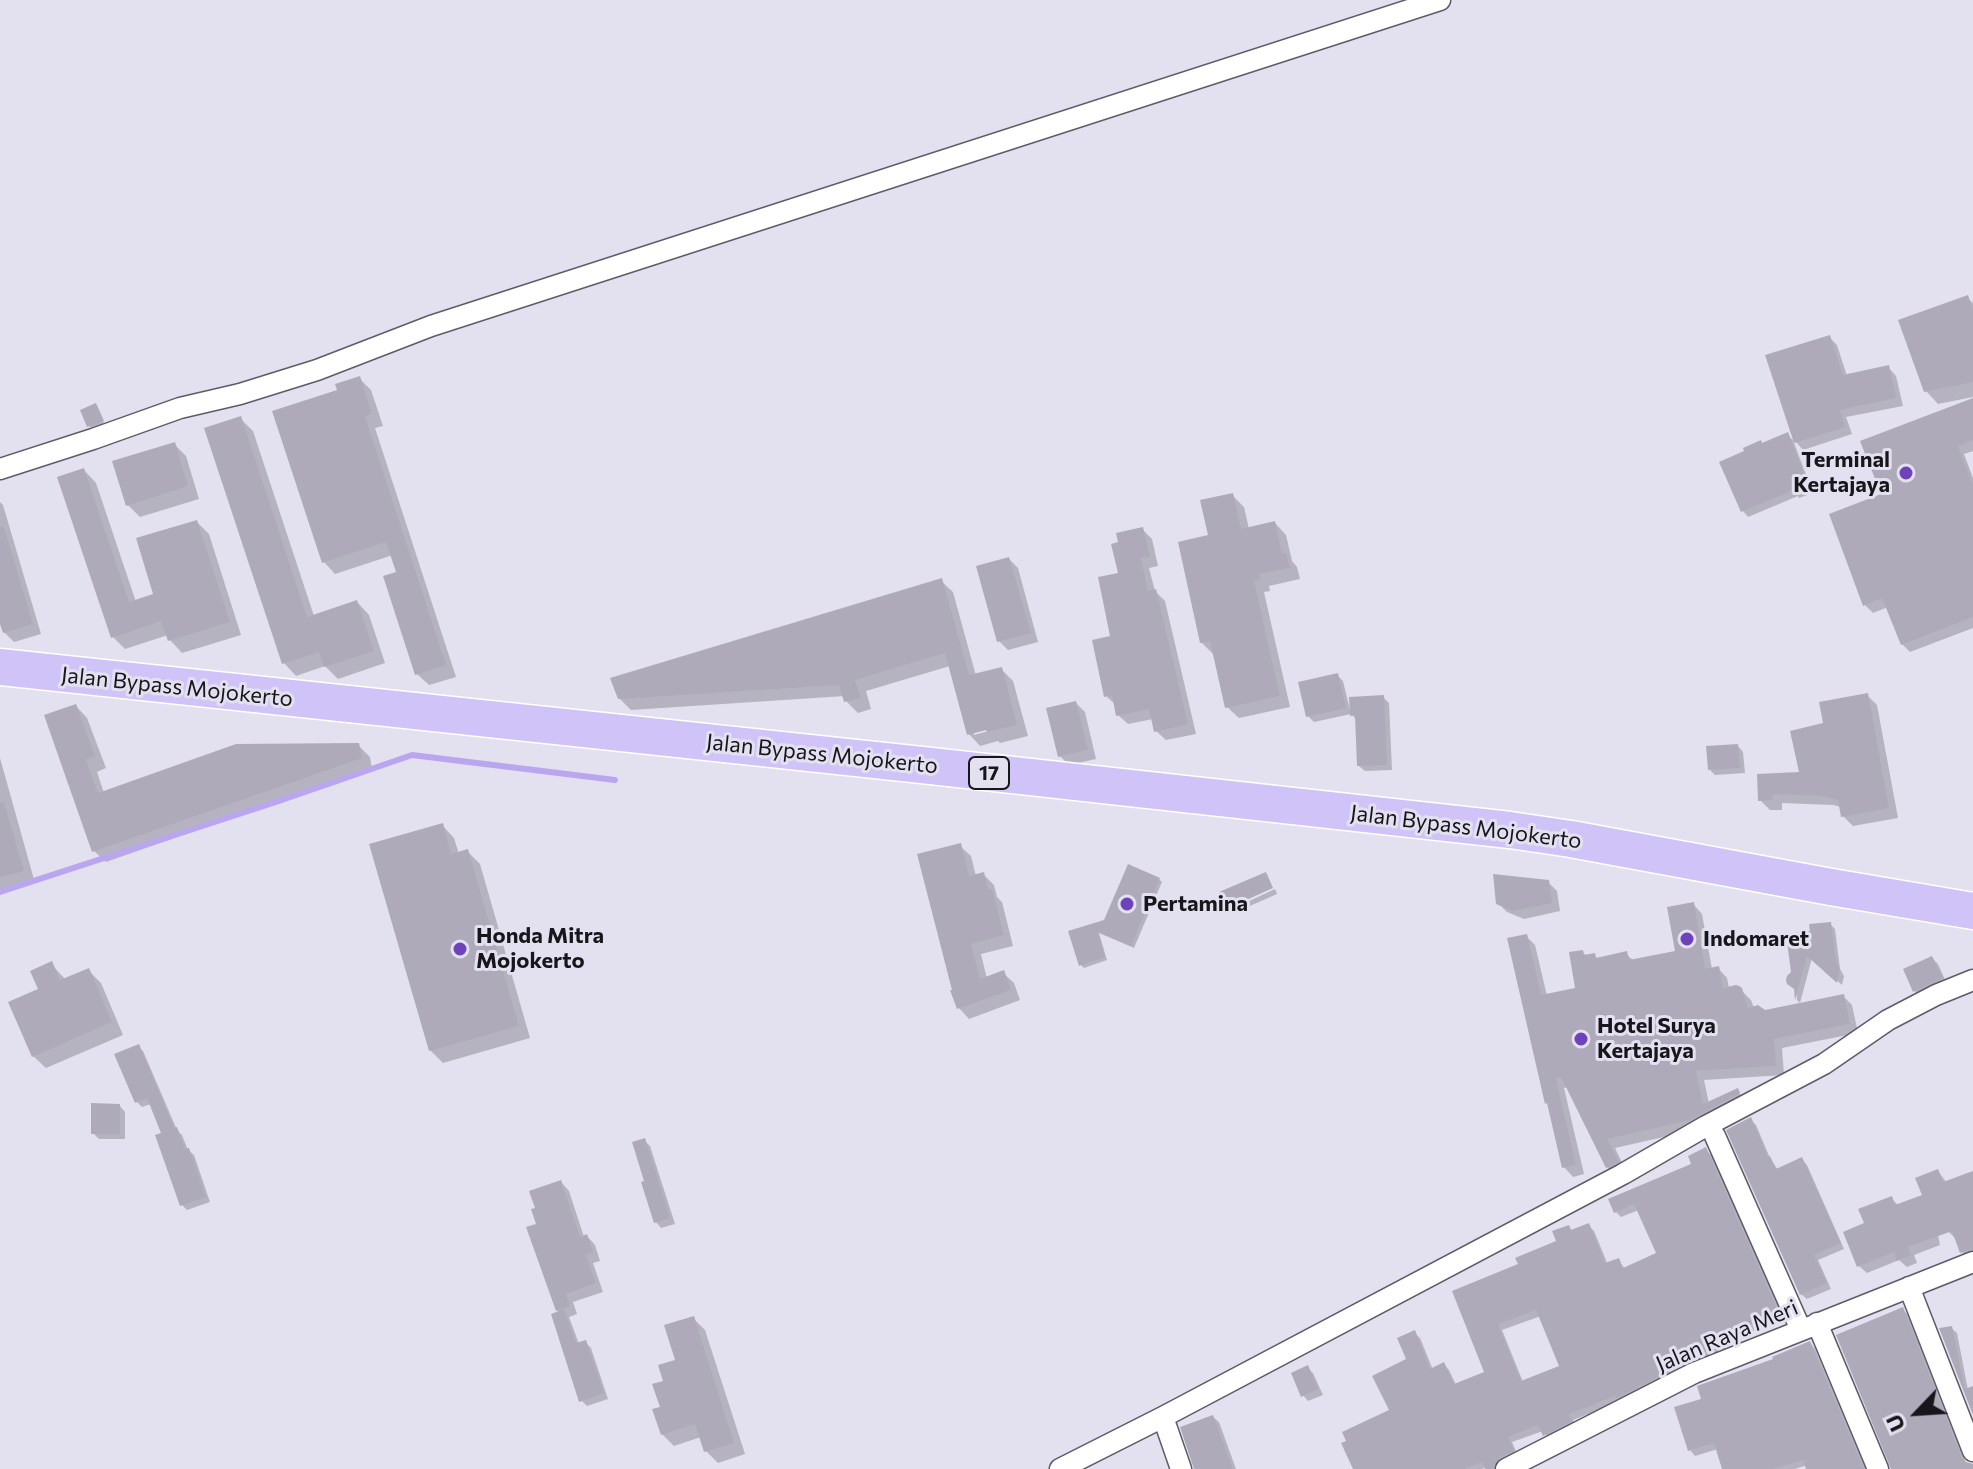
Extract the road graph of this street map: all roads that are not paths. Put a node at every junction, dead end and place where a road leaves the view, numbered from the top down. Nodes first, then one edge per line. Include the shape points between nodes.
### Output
1 (1440, 0) edge
2 (0, 469) edge
3 (0, 667) edge
4 (1973, 911) edge
5 (1973, 980) edge
6 (1715, 1136) dead end
7 (1973, 1262) edge
8 (1909, 1287) junction
9 (1809, 1326) junction
10 (1163, 1417) junction
11 (1973, 1451) edge
12 (1060, 1469) edge
13 (1181, 1469) edge
14 (1506, 1469) edge
15 (1878, 1469) edge

1 - 2 street via 446,321 317,370 180,408
3 - 4 highway, Jalan Bypass Mojokerto / 17 via 1510,830
5 - 10 street via 1888,1020 1824,1064
6 - 9 street
7 - 8 street, Jalan Raya Meri
8 - 9 street, Jalan Raya Meri
8 - 11 street
9 - 14 street, Jalan Raya Meri via 1694,1373
9 - 15 street
10 - 12 street
10 - 13 street

